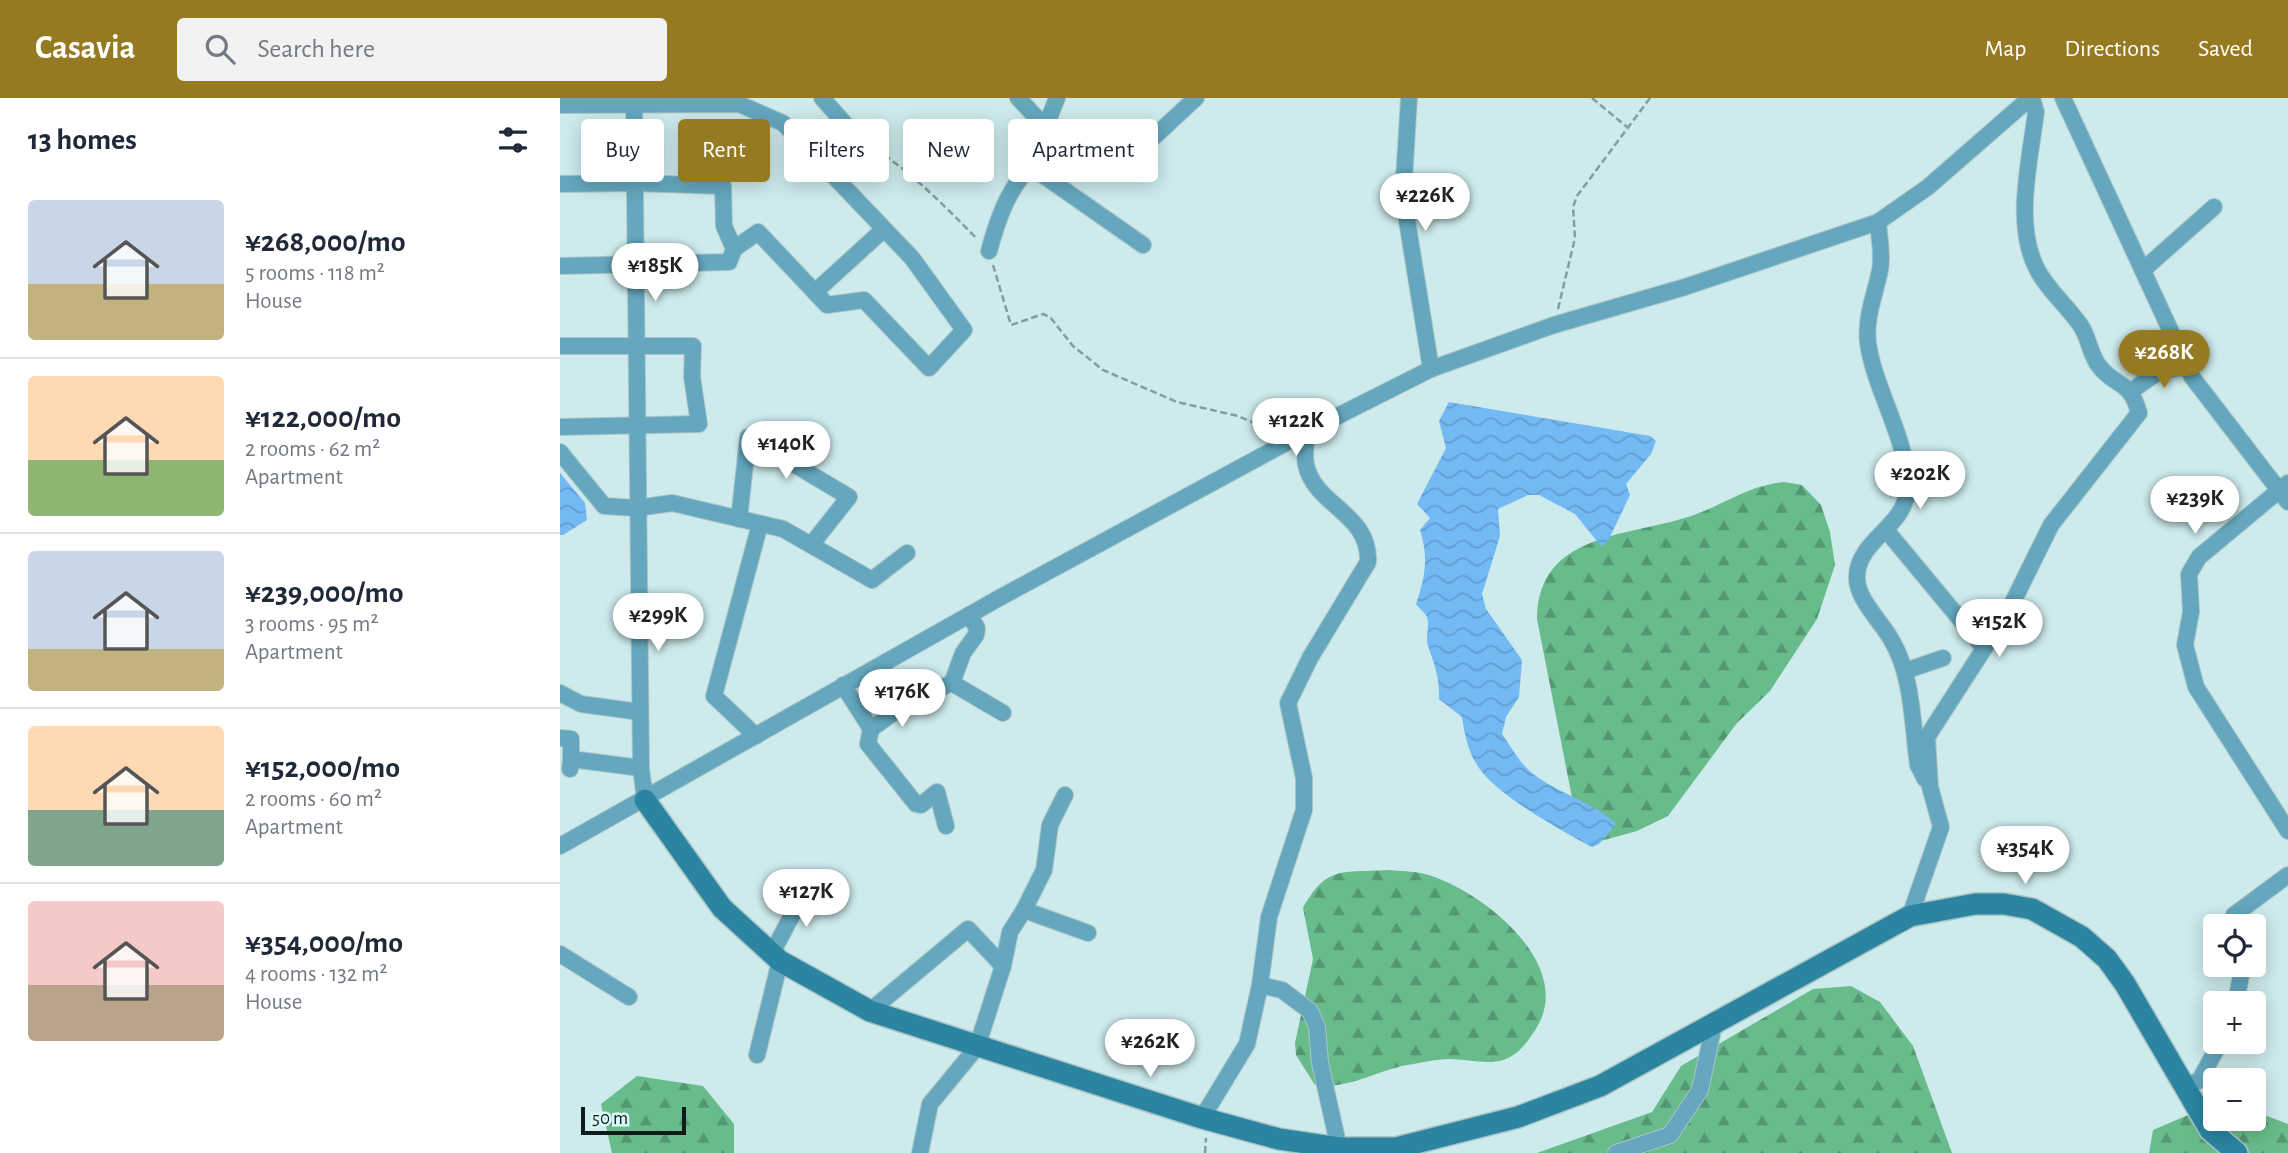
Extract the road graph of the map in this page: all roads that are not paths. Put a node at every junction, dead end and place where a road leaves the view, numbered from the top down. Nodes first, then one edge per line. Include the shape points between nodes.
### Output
1 (822, 98) edge
2 (1018, 98) edge
3 (1056, 98) edge
4 (1409, 98) edge
5 (2031, 98) edge
6 (2063, 98) edge
7 (1200, 100) edge
8 (634, 101) edge
9 (560, 105) edge
10 (841, 119) edge
11 (1036, 119) edge
12 (1049, 119) edge
13 (1158, 135) edge
14 (1016, 182) edge
15 (1053, 182) edge
16 (635, 183) junction
17 (560, 184) edge
18 (2214, 207) dead end
19 (1878, 222) junction
20 (883, 230) junction
21 (1143, 246) dead end
22 (734, 249) junction
23 (989, 251) road end
24 (636, 264) junction
25 (560, 266) edge
26 (2143, 270) junction
27 (815, 292) junction
28 (637, 345) junction
29 (560, 346) edge
30 (2187, 366) junction
31 (1431, 369) junction
32 (2131, 391) junction
33 (637, 425) junction
34 (560, 427) edge
35 (1299, 436) junction
36 (560, 452) edge
37 (2285, 492) edge
38 (638, 508) junction
39 (739, 519) junction
40 (760, 524) junction
41 (1886, 530) junction
42 (811, 544) junction
43 (907, 553) dead end
44 (969, 615) junction
45 (1984, 648) junction
46 (1943, 658) dead end
47 (1905, 671) junction
48 (952, 683) junction
49 (843, 685) junction
50 (560, 693) edge
51 (640, 712) junction
52 (1003, 713) dead end
53 (871, 729) junction
54 (756, 736) junction
55 (560, 738) edge
56 (641, 768) junction
57 (1930, 787) junction
58 (1065, 795) dead end
59 (645, 800) junction
60 (946, 826) dead end
61 (2288, 831) edge
62 (560, 846) edge
63 (2288, 875) edge
64 (807, 887) dead end
65 (1024, 911) junction
66 (2235, 914) edge
67 (1910, 916) junction
68 (1088, 933) dead end
69 (560, 954) edge
70 (776, 957) junction
71 (1003, 966) junction
72 (1260, 985) junction
73 (629, 997) dead end
74 (870, 1011) junction
75 (1715, 1020) junction
76 (977, 1047) junction
77 (2214, 1054) edge
78 (757, 1055) dead end
79 (2183, 1085) junction
80 (1202, 1118) junction
81 (1339, 1148) junction
82 (1397, 1150) edge
83 (920, 1153) edge
84 (1616, 1153) edge
85 (2237, 1153) edge

1 - 10 street
2 - 11 street
3 - 12 street
4 - 31 street via 1403,196
5 - 19 street via 1928,187
5 - 32 street via 2036,112 2026,226 2032,257 2039,274 2084,330 2099,365
6 - 26 street
7 - 13 street
8 - 9 street
8 - 16 street
8 - 20 street via 740,104 783,123
14 - 23 street via 999,211
15 - 21 street
16 - 17 street
16 - 22 street via 723,186 724,226
16 - 24 street
18 - 26 street
19 - 31 street
19 - 41 street via 1881,267 1867,321 1868,346 1907,471 1907,496
20 - 27 street
20 - 27 street via 912,258 964,330 929,368 864,300 827,305
22 - 24 street via 729,262
22 - 27 street via 758,232
24 - 25 street
24 - 28 street
26 - 30 street
28 - 29 street
28 - 33 street
28 - 33 street via 693,346 699,424
30 - 32 street via 2160,371
30 - 37 street
31 - 35 street
32 - 45 street via 2138,413 2052,525
33 - 34 street
33 - 38 street
35 - 44 street
35 - 72 street via 1315,484 1362,532 1368,562 1288,703 1304,778 1304,810 1269,917
36 - 38 street via 604,506
37 - 61 street via 2199,556 2189,574 2185,645 2196,687
38 - 39 street via 672,503
38 - 51 street
39 - 40 street
39 - 42 street via 748,437 849,497
40 - 42 street via 783,529
40 - 54 street via 715,696
41 - 45 street
41 - 47 street via 1863,555 1858,590 1892,641
42 - 43 street via 872,580
44 - 48 street via 976,635 963,653
44 - 49 street
45 - 57 street via 1927,737
46 - 47 street
47 - 57 street via 1918,765
48 - 52 street
48 - 53 street via 911,701
49 - 53 street
49 - 54 street
50 - 51 street via 581,704
51 - 56 street
53 - 60 street via 867,744 916,804 937,792
54 - 59 street
55 - 56 street via 571,739 570,764
56 - 59 street
57 - 67 street via 1941,827
58 - 65 street via 1050,825 1044,870
59 - 62 street
59 - 70 street via 722,908
63 - 66 street
64 - 70 street
65 - 68 street
65 - 71 street via 1010,932
67 - 75 street
67 - 79 street via 1975,904 2004,904 2032,909 2058,922 2082,937 2113,967
69 - 73 street
70 - 74 street
70 - 78 street
71 - 74 street via 968,929
71 - 76 street
72 - 80 street via 1247,1044
72 - 81 street via 1282,990 1310,1011 1317,1027
74 - 76 street
75 - 82 street via 1600,1086 1518,1117
75 - 84 street via 1700,1090 1670,1135
76 - 80 street
76 - 83 street via 930,1104
77 - 79 street via 2199,1081
79 - 85 street via 2210,1130
80 - 81 street via 1279,1139
81 - 82 street

